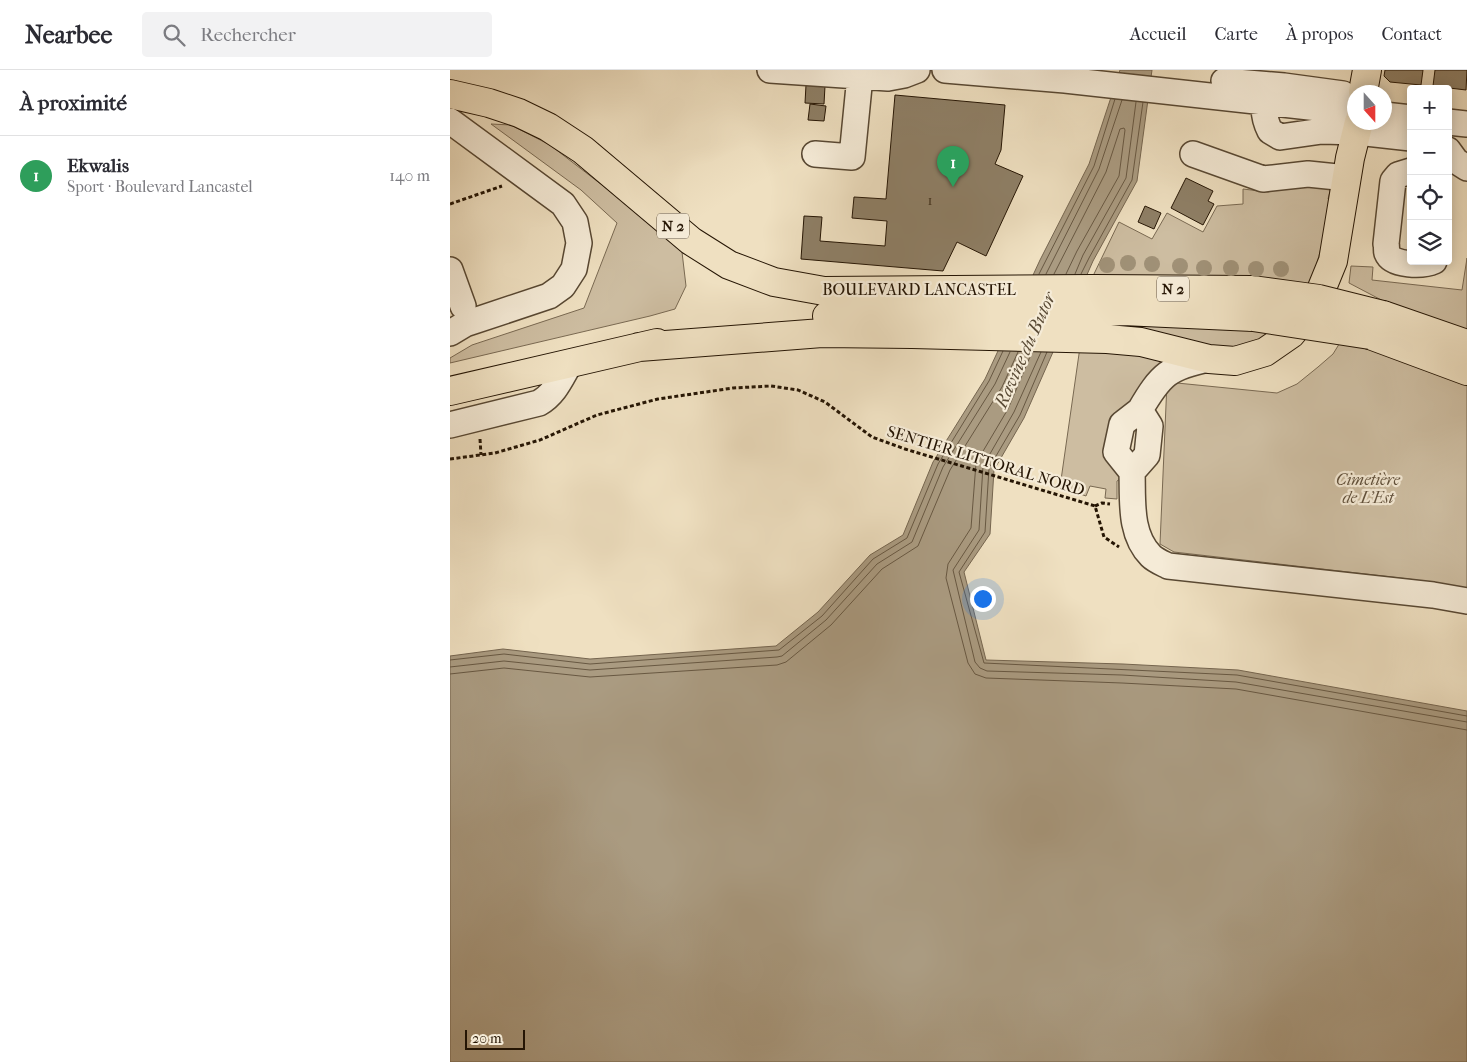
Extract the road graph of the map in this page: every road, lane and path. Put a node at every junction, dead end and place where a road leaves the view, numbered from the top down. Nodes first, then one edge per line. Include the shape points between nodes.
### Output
1 (770, 70) edge
2 (916, 70) edge
3 (945, 70) edge
4 (1097, 70) edge
5 (1367, 70) edge
6 (860, 76) junction
7 (1364, 85) edge
8 (1284, 86) junction
9 (1204, 88) junction
10 (450, 94) edge
11 (1347, 95) edge
12 (1392, 99) edge
13 (1407, 101) edge
14 (1264, 102) junction
15 (1452, 104) edge
16 (1467, 106) edge
17 (1392, 116) edge
18 (1407, 118) edge
19 (1347, 120) edge
20 (450, 121) edge
21 (1452, 122) edge
22 (1467, 124) edge
23 (1347, 125) edge
24 (1356, 130) edge
25 (1384, 130) edge
26 (1407, 137) edge
27 (1452, 142) edge
28 (450, 143) edge
29 (1467, 144) edge
30 (485, 148) junction
31 (815, 154) dead end
32 (1192, 154) dead end
33 (1452, 156) edge
34 (1467, 168) edge
35 (1407, 172) edge
36 (526, 177) junction
37 (1347, 178) junction
38 (450, 204) edge
39 (1407, 263) edge
40 (450, 270) edge
41 (463, 306) dead end
42 (915, 312) junction
43 (1376, 325) junction
44 (450, 333) edge
45 (1467, 344) edge
46 (1209, 359) junction
47 (570, 362) junction
48 (1467, 371) edge
49 (450, 391) edge
50 (450, 425) edge
51 (482, 448) dead end
52 (481, 455) junction
53 (450, 459) edge
54 (1122, 549) dead end
55 (1467, 601) edge

1 - 6 street
2 - 6 street via 888,78
3 - 9 street
4 - 9 street
5 - 7 main road
6 - 31 street via 852,157
8 - 9 street
8 - 11 street
8 - 14 street via 1270,92
9 - 14 street
10 - 42 main road, BOULEVARD LANCASTEL / N 2 via 519,113 548,127 583,150 691,241 729,266 774,282
12 - 13 street
14 - 19 street
14 - 23 street via 1266,124 1270,132 1280,137
15 - 16 street
17 - 18 street
20 - 30 street
21 - 22 street
24 - 37 main road
25 - 26 street
27 - 29 street
28 - 30 street via 456,140
30 - 36 street
32 - 37 street via 1263,180 1308,174
33 - 34 street
35 - 39 street via 1393,181 1386,244 1392,259
36 - 38 path
36 - 44 street via 563,204 576,222 579,243 574,269 563,286 549,296 465,324
37 - 46 main road via 1333,261 1315,305 1291,334 1265,352 1235,361
40 - 41 street
42 - 43 main road, BOULEVARD LANCASTEL / N 2, bridge via 1124,311
42 - 43 main road, BOULEVARD LANCASTEL / N 2, bridge via 1094,289 1252,290 1318,299
42 - 46 main road via 1141,342
42 - 47 main road via 822,333 639,347
43 - 45 main road, BOULEVARD LANCASTEL / N 2
43 - 48 main road, BOULEVARD LANCASTEL / N 2
46 - 55 street via 1168,372 1151,390 1140,410 1122,424 1116,452 1132,472 1134,524 1140,542 1151,556 1168,566
47 - 49 main road
47 - 50 street via 547,399
51 - 52 path
52 - 53 path, SENTIER LITTORAL NORD
52 - 54 path, SENTIER LITTORAL NORD via 540,440 597,415 658,398 733,388 770,386 798,390 825,402 872,437 1095,506 1104,537

